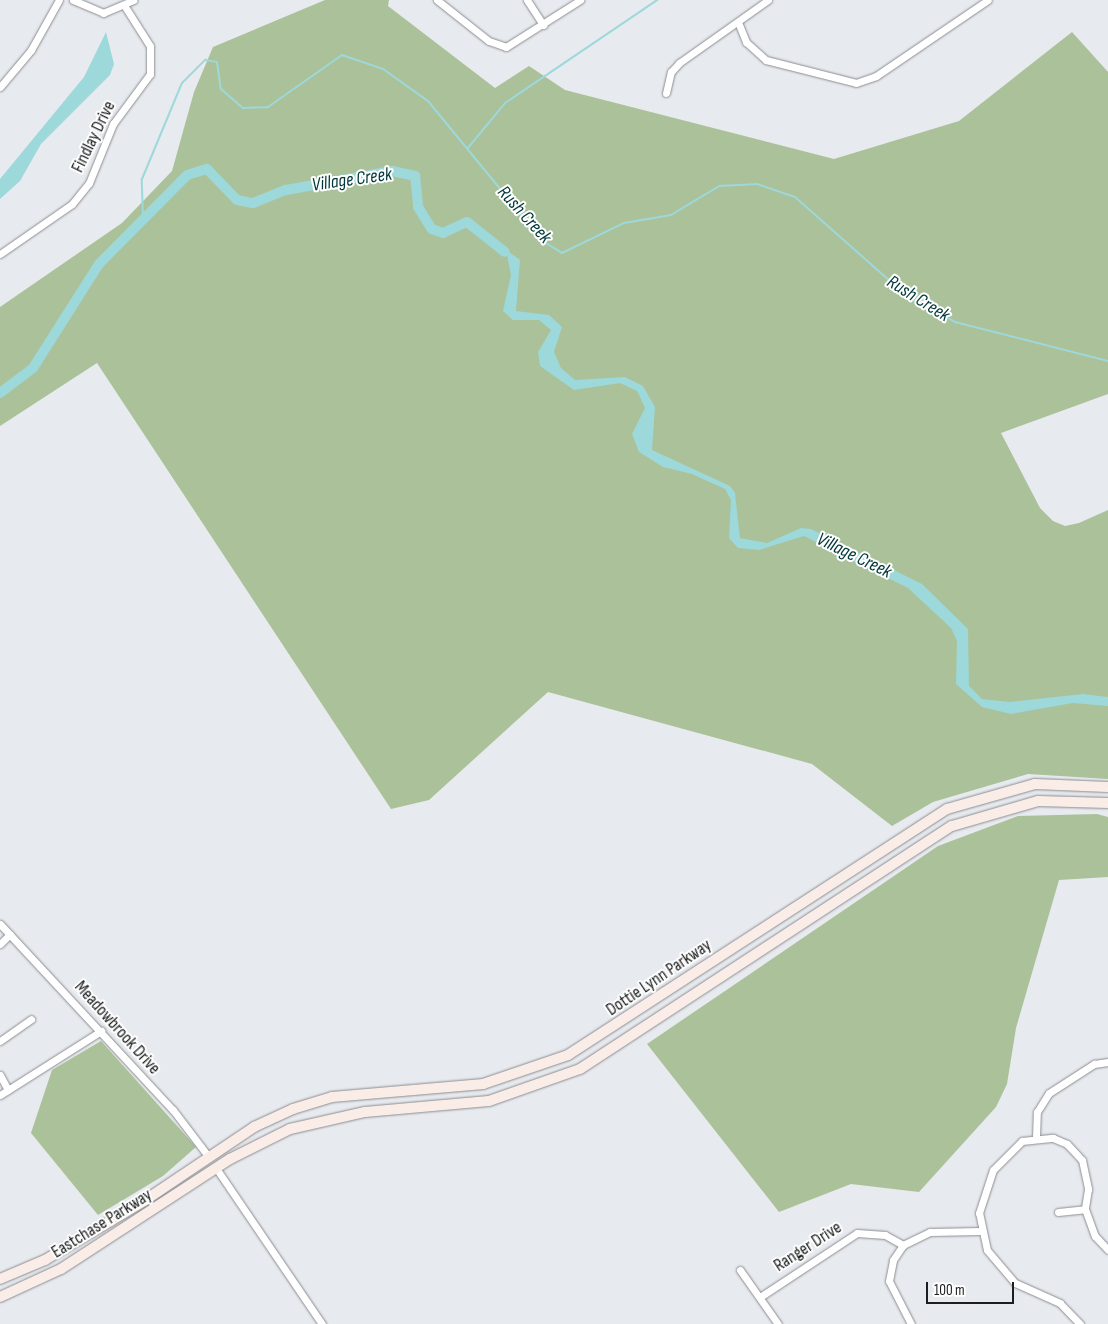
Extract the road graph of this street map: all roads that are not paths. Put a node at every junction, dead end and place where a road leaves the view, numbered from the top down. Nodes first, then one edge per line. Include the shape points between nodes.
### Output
1 (59, 0) edge
2 (73, 0) edge
3 (133, 0) edge
4 (437, 0) edge
5 (527, 0) edge
6 (580, 0) edge
7 (768, 0) edge
8 (988, 0) edge
9 (124, 6) junction
10 (738, 22) junction
11 (543, 24) junction
12 (0, 87) edge
13 (666, 93) dead end
14 (0, 254) edge
15 (1108, 787) edge
16 (1108, 803) edge
17 (924, 821) junction
18 (934, 836) junction
19 (0, 924) edge
20 (10, 934) junction
21 (0, 944) edge
22 (31, 1019) dead end
23 (614, 1027) junction
24 (101, 1031) junction
25 (0, 1041) edge
26 (624, 1042) junction
27 (1108, 1062) edge
28 (0, 1078) edge
29 (8, 1090) junction
30 (0, 1095) edge
31 (254, 1127) junction
32 (1036, 1137) junction
33 (208, 1156) junction
34 (216, 1168) junction
35 (1085, 1209) junction
36 (1058, 1212) dead end
37 (111, 1221) junction
38 (981, 1231) junction
39 (120, 1234) junction
40 (903, 1245) junction
41 (1108, 1250) edge
42 (740, 1270) dead end
43 (0, 1279) edge
44 (0, 1297) edge
45 (760, 1297) junction
46 (322, 1324) edge
47 (778, 1324) edge
48 (911, 1324) edge
49 (1080, 1324) edge

1 - 12 street via 30,50
2 - 9 street via 103,13
3 - 9 street
4 - 11 street via 504,48
5 - 11 street
6 - 11 street
7 - 10 street
8 - 10 street via 876,76 856,83 766,60 746,42
9 - 14 street, Findlay Drive via 150,46 150,74 113,124 89,184 72,204
10 - 13 street via 679,63 671,72
15 - 17 main road, Dottie Lynn Parkway via 1067,783 1015,788 967,801
16 - 18 main road, Dottie Lynn Parkway via 1069,799 1011,806
17 - 18 main road
17 - 23 main road, Dottie Lynn Parkway
18 - 26 main road, Dottie Lynn Parkway
19 - 20 street, Meadowbrook Drive
20 - 21 street
20 - 24 street, Meadowbrook Drive
22 - 25 street
23 - 26 main road
23 - 31 main road, Dottie Lynn Parkway via 568,1055 502,1080 314,1100
24 - 29 street
24 - 33 street, Meadowbrook Drive
26 - 34 main road, Dottie Lynn Parkway via 542,1086 460,1106 336,1116 290,1128
27 - 32 street via 1094,1064 1049,1093 1037,1112
28 - 29 street
29 - 30 street
31 - 33 main road, Dottie Lynn Parkway
31 - 34 main road via 220,1154
32 - 35 street via 1067,1144 1082,1160 1088,1189
32 - 38 street via 1022,1141 993,1170 981,1198
33 - 37 main road, Eastchase Parkway
34 - 39 main road, Eastchase Parkway
34 - 46 street
35 - 36 street
35 - 41 street via 1095,1236
37 - 39 main road
37 - 43 main road, Eastchase Parkway via 42,1261
38 - 40 street via 930,1232
38 - 49 street via 987,1250 1015,1283 1060,1303
39 - 44 main road, Eastchase Parkway via 49,1276
40 - 45 street, Ranger Drive via 885,1235 858,1233
40 - 48 street via 893,1260 889,1281
42 - 45 street
45 - 47 street

